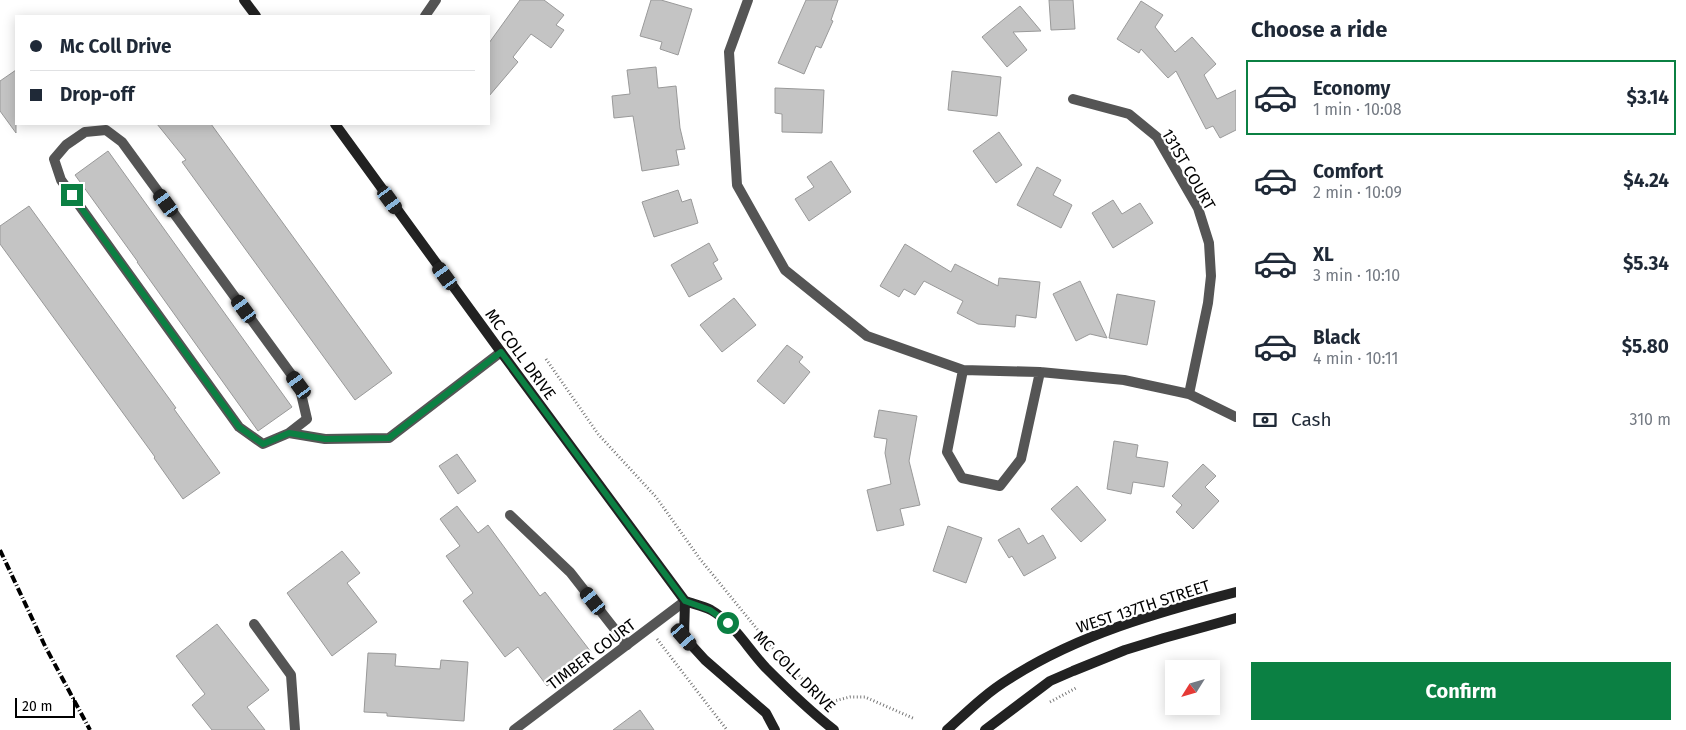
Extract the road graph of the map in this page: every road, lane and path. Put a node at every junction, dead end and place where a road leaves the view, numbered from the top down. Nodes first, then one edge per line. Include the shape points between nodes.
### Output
1 (244, 0) edge
2 (436, 0) edge
3 (748, 0) edge
4 (255, 15) edge
5 (427, 15) edge
6 (1073, 99) dead end
7 (336, 125) edge
8 (501, 352) junction
9 (546, 359) dead end
10 (964, 370) junction
11 (1040, 372) junction
12 (1189, 394) junction
13 (1236, 417) edge
14 (289, 433) junction
15 (510, 516) dead end
16 (1236, 592) edge
17 (685, 601) junction
18 (1236, 618) edge
19 (254, 624) dead end
20 (649, 628) junction
21 (627, 645) junction
22 (1080, 686) dead end
23 (813, 690) dead end
24 (820, 697) dead end
25 (1046, 704) dead end
26 (915, 719) dead end
27 (521, 728) edge
28 (295, 730) edge
29 (727, 730) edge
30 (775, 730) edge
31 (834, 730) edge
32 (947, 730) edge
33 (985, 730) edge

1 - 4 main road
2 - 5 street
3 - 10 street via 729,52 737,185 785,270 867,336
6 - 12 street, 131ST COURT via 1129,114 1156,137 1198,208 1209,243 1211,276
7 - 8 main road, MC COLL DRIVE
8 - 14 street via 389,438 325,439
8 - 17 main road, MC COLL DRIVE
9 - 23 path via 598,434 656,496 700,559 770,645
10 - 11 street
10 - 11 street via 947,452 962,478 1000,486 1020,459
11 - 12 street via 1124,380
12 - 13 street
14 - 14 street via 307,419 299,385 122,142 106,130 85,132 66,145 54,159 61,180 239,427 263,444
15 - 21 street via 570,572
16 - 32 main road, WEST 137TH STREET via 1124,625 1060,650 1008,679
17 - 20 street, TIMBER COURT
17 - 30 main road via 684,637 705,660 766,713
17 - 31 main road, MC COLL DRIVE via 710,610 728,623 787,689
18 - 33 main road via 1156,640 1073,671 1050,682
19 - 28 street via 291,675
20 - 21 street, TIMBER COURT
20 - 29 path
21 - 27 street, TIMBER COURT
22 - 25 path
24 - 26 path via 826,704 850,697 865,697

